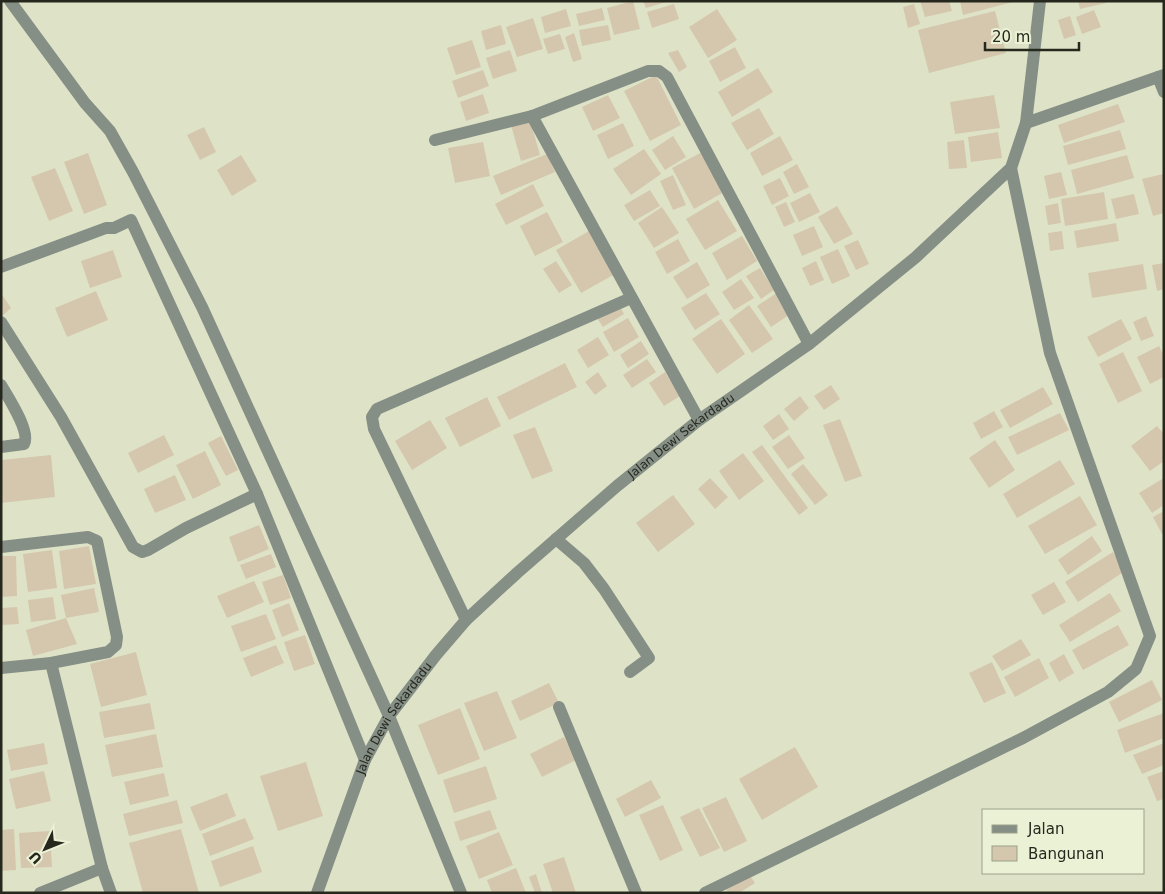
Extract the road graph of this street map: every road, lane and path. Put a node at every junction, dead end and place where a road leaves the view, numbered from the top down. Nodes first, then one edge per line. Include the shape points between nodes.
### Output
1 (10, 1) edge
2 (1040, 1) edge
3 (1161, 76) edge
4 (1164, 92) edge
5 (532, 116) junction
6 (1026, 123) junction
7 (435, 140) dead end
8 (1011, 168) junction
9 (1, 267) edge
10 (631, 298) junction
11 (1, 322) edge
12 (809, 344) junction
13 (1, 385) edge
14 (699, 420) junction
15 (1, 447) edge
16 (257, 494) junction
17 (556, 539) junction
18 (1, 547) edge
19 (466, 620) junction
20 (51, 663) junction
21 (1, 668) edge
22 (630, 672) dead end
23 (559, 707) dead end
24 (389, 716) junction
25 (365, 760) junction
26 (102, 868) junction
27 (40, 893) edge
28 (110, 893) edge
29 (317, 893) edge
30 (461, 893) edge
31 (636, 893) edge
32 (705, 893) edge

1 - 24 street via 85,103 110,131 133,172 202,307
2 - 6 street, Jalan Dewi Sekardadu
3 - 4 street
3 - 6 street
5 - 7 street
5 - 10 street
5 - 12 street via 648,71 668,76
6 - 8 street, Jalan Dewi Sekardadu
8 - 12 street, Jalan Dewi Sekardadu via 916,256
8 - 32 street via 1050,353 1150,636 1136,669 1108,692 1023,738
9 - 16 street via 131,220
10 - 14 street
10 - 19 street via 377,409 372,417 374,429
11 - 16 street via 61,417 133,547 142,552 148,550
12 - 14 street, Jalan Dewi Sekardadu
13 - 15 street via 18,414 26,439 24,444
14 - 17 street, Jalan Dewi Sekardadu
16 - 25 street
17 - 19 street, Jalan Dewi Sekardadu
17 - 22 street via 600,582 649,658
18 - 20 street via 88,536 97,541 116,645 108,652
19 - 24 street, Jalan Dewi Sekardadu
20 - 21 street
20 - 26 street
23 - 31 street
24 - 25 street, Jalan Dewi Sekardadu
24 - 30 street
25 - 29 street, Jalan Dewi Sekardadu
26 - 27 street
26 - 28 street

